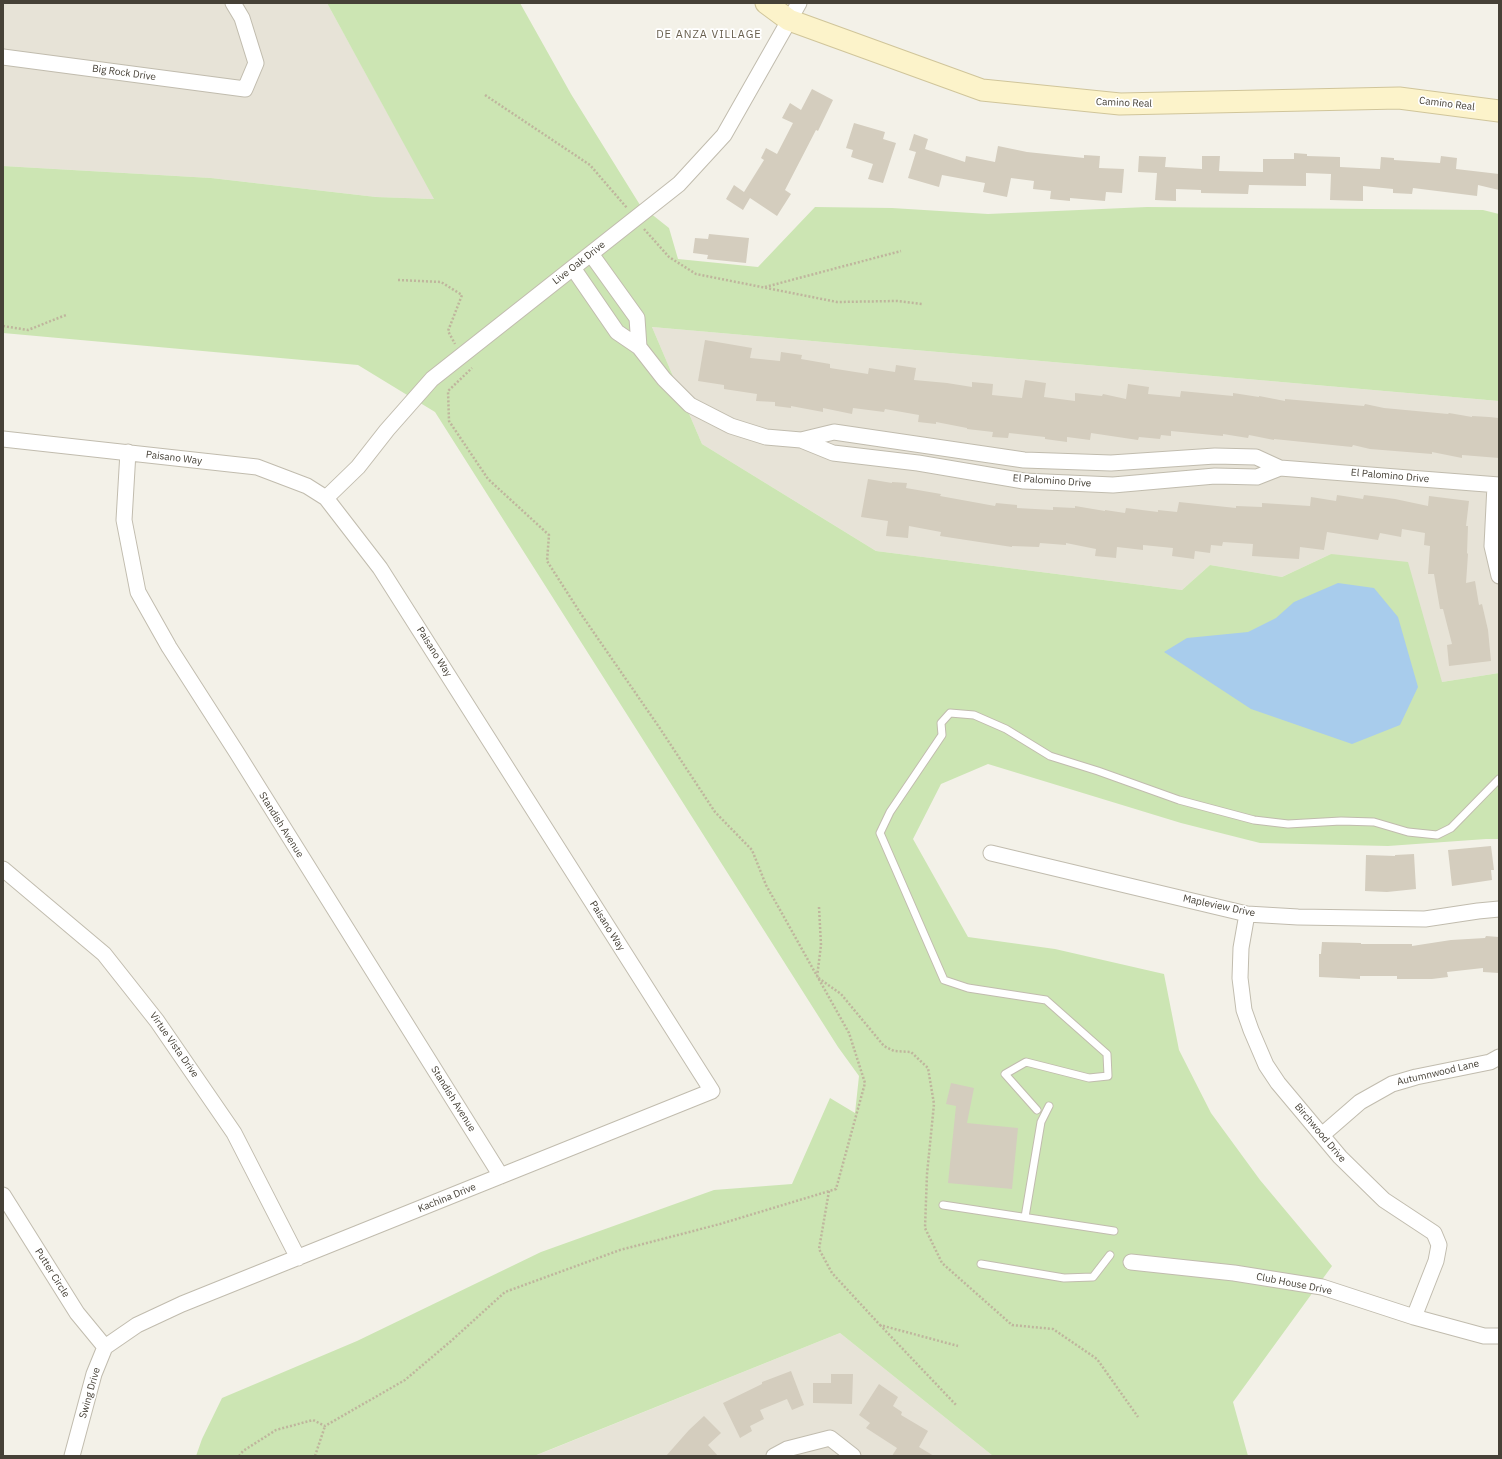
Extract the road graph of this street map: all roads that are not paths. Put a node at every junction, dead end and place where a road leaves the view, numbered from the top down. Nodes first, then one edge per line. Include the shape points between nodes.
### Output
1 (233, 3) edge
2 (766, 3) edge
3 (794, 12) edge
4 (3, 57) edge
5 (1499, 111) edge
6 (591, 254) junction
7 (573, 268) junction
8 (630, 308) junction
9 (610, 322) junction
10 (639, 347) junction
11 (3, 440) edge
12 (801, 440) junction
13 (128, 452) junction
14 (1280, 468) junction
15 (1497, 485) edge
16 (326, 498) junction
17 (1499, 576) edge
18 (1499, 779) edge
19 (991, 853) dead end
20 (3, 870) edge
21 (1499, 909) edge
22 (1247, 914) junction
23 (1499, 1057) edge
24 (712, 1091) joint
25 (1050, 1106) dead end
26 (1037, 1110) dead end
27 (1322, 1135) junction
28 (501, 1176) junction
29 (3, 1195) edge
30 (943, 1205) dead end
31 (1025, 1217) junction
32 (1114, 1230) dead end
33 (1110, 1255) dead end
34 (298, 1258) junction
35 (1132, 1262) dead end
36 (982, 1264) dead end
37 (1414, 1317) junction
38 (1499, 1336) edge
39 (106, 1347) junction
40 (72, 1456) edge
41 (774, 1456) edge
42 (853, 1456) edge

1 - 4 street, Big Rock Drive via 242,18 256,63 245,89
2 - 3 main road, Camino Real
3 - 5 main road, Camino Real via 982,90 1120,104 1399,98
3 - 6 street, Live Oak Drive via 724,134 679,184
6 - 7 street, Live Oak Drive
6 - 8 street
7 - 9 street, El Palomino Drive
7 - 16 street, Live Oak Drive via 432,379 358,467
8 - 9 street
8 - 10 street via 637,318
9 - 10 street, El Palomino Drive via 617,332
10 - 12 street, El Palomino Drive via 690,406 745,431 766,437
11 - 13 street, Paisano Way
12 - 14 street, El Palomino Drive via 834,432 1024,460 1111,463 1215,456 1256,458
12 - 14 street, El Palomino Drive via 833,453 1024,481 1113,485 1215,476 1257,477
13 - 16 street, Paisano Way via 257,467 307,486
13 - 28 street, Standish Avenue via 124,520 138,592 169,647
14 - 15 street, El Palomino Drive
15 - 17 street via 1492,546
16 - 24 street, Paisano Way via 380,568
18 - 26 lane via 1451,828 1437,835 1408,832 1374,822 1288,824 1254,820 1179,800 1050,756 1006,729 974,715 950,713 941,723 942,736 890,812 880,833 944,980 968,988 1046,1000 1107,1054 1108,1076 1089,1078 1026,1062 1005,1074
19 - 22 street, Mapleview Drive
20 - 34 street, Virtue Vista Drive via 104,954 157,1021 234,1133
21 - 22 street, Mapleview Drive via 1425,919
22 - 27 street, Birchwood Drive via 1241,948 1240,978 1244,1010 1266,1065 1278,1084
23 - 27 street, Autumnwood Lane via 1490,1062 1392,1084 1360,1102
24 - 28 street, Kachina Drive
25 - 31 lane via 1041,1122
27 - 37 street, Birchwood Drive via 1340,1157 1384,1200 1434,1233 1439,1245 1436,1262
28 - 34 street, Kachina Drive
29 - 39 street, Putter Circle via 77,1313
30 - 31 lane
31 - 32 lane
33 - 36 lane via 1093,1277 1064,1278
34 - 39 street, Kachina Drive via 182,1304 136,1326
35 - 37 street, Club House Drive via 1234,1273 1322,1287
37 - 38 street, Club House Drive via 1484,1336
39 - 40 street, Swing Drive via 94,1374
41 - 42 street via 787,1449 830,1438

